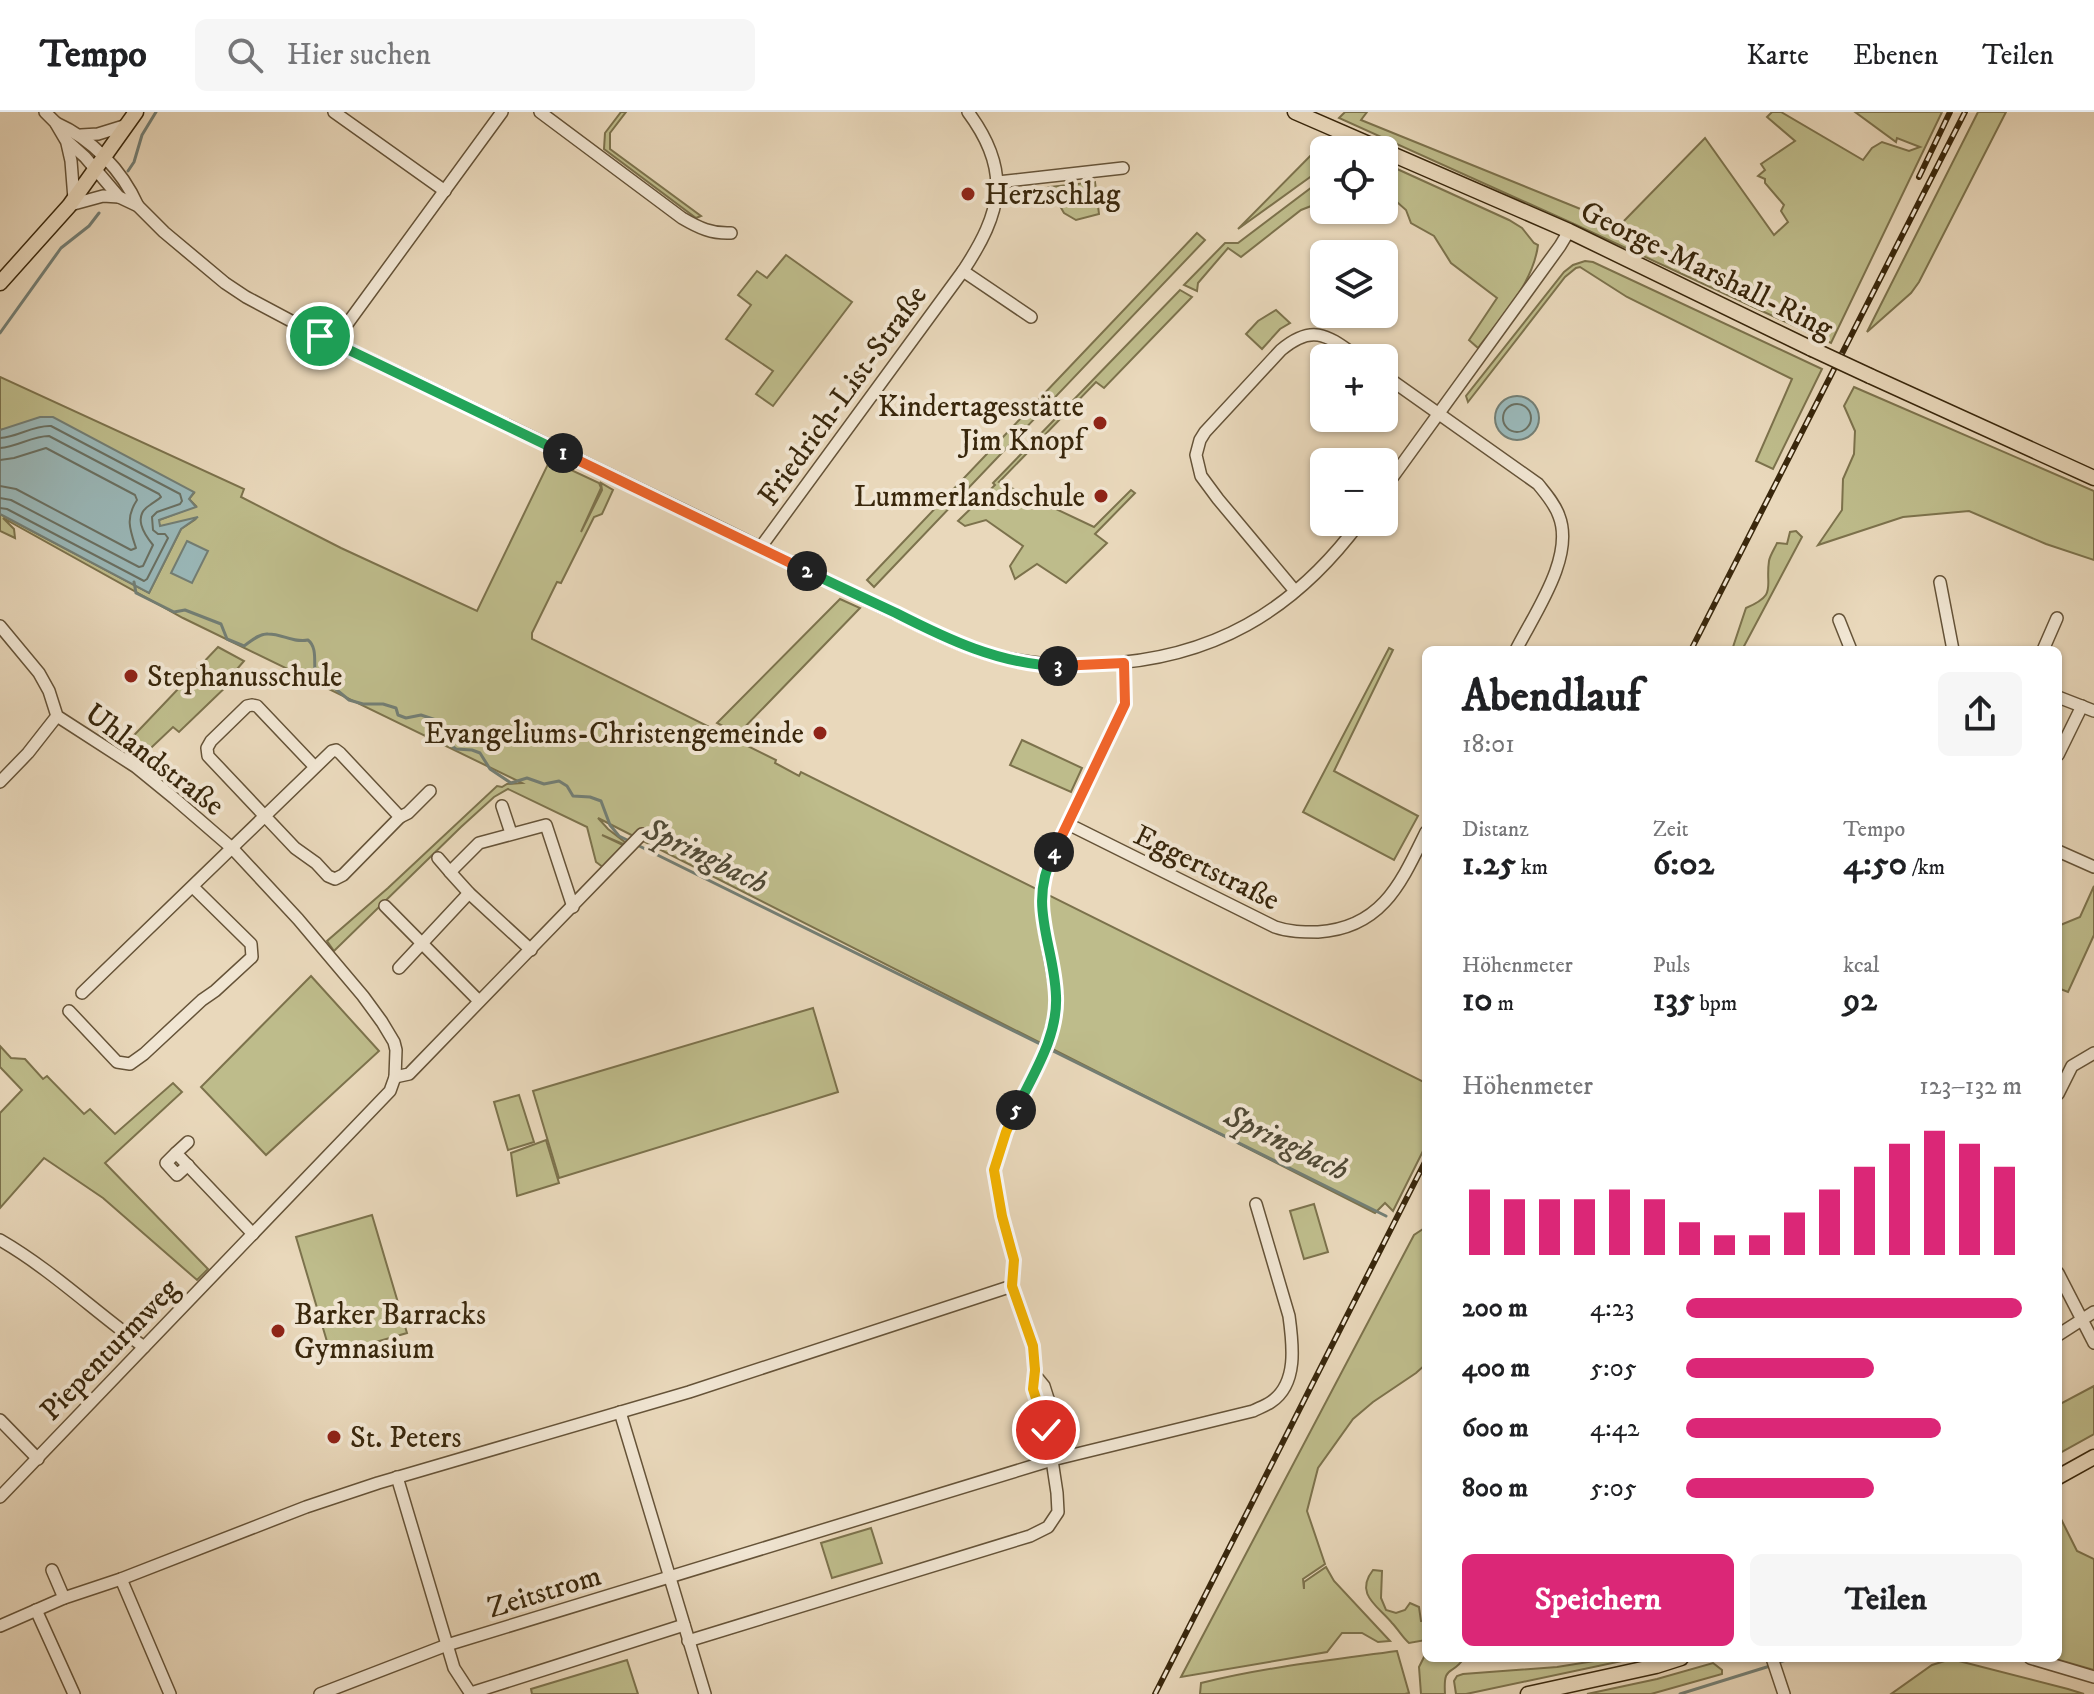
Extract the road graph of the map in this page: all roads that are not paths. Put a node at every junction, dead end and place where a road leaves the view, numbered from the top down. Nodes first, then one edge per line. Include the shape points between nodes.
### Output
1 (45, 112) edge
2 (334, 112) edge
3 (502, 112) edge
4 (540, 112) edge
5 (968, 112) edge
6 (1295, 112) edge
7 (132, 118) edge
8 (55, 122) junction
9 (81, 135) junction
10 (65, 139) junction
11 (100, 164) junction
12 (1123, 168) dead end
13 (998, 182) junction
14 (445, 191) junction
15 (119, 197) junction
16 (71, 202) junction
17 (138, 206) junction
18 (1569, 231) junction
19 (731, 233) dead end
20 (963, 271) junction
21 (0, 283) edge
22 (1031, 317) dead end
23 (335, 343) junction
24 (1338, 344) edge
25 (1398, 385) edge
26 (1440, 414) junction
27 (1398, 470) edge
28 (2094, 478) edge
29 (1350, 536) edge
30 (760, 548) junction
31 (1940, 582) dead end
32 (1295, 591) junction
33 (2057, 618) dead end
34 (1839, 620) dead end
35 (0, 626) edge
36 (1518, 646) edge
37 (1849, 646) edge
38 (1952, 646) edge
39 (2045, 646) edge
40 (1124, 663) junction
41 (2062, 698) edge
42 (2082, 706) junction
43 (2094, 711) edge
44 (57, 716) junction
45 (2062, 747) edge
46 (315, 767) junction
47 (0, 782) edge
48 (430, 791) dead end
49 (502, 806) dead end
50 (265, 816) junction
51 (400, 817) junction
52 (1068, 824) junction
53 (511, 833) junction
54 (637, 840) dead end
55 (1422, 840) edge
56 (233, 849) junction
57 (2062, 853) edge
58 (438, 858) dead end
59 (2094, 867) edge
60 (450, 872) junction
61 (193, 887) junction
62 (469, 893) junction
63 (385, 906) dead end
64 (573, 907) junction
65 (421, 944) junction
66 (531, 950) junction
67 (399, 968) dead end
68 (82, 993) dead end
69 (479, 1001) junction
70 (69, 1011) dead end
71 (2094, 1053) edge
72 (395, 1077) junction
73 (2062, 1086) edge
74 (188, 1142) dead end
75 (1256, 1204) dead end
76 (253, 1234) junction
77 (0, 1240) edge
78 (2062, 1281) edge
79 (1012, 1286) junction
80 (2094, 1312) edge
81 (2082, 1319) junction
82 (2062, 1333) edge
83 (2094, 1343) edge
84 (144, 1347) junction
85 (620, 1412) junction
86 (0, 1420) edge
87 (2094, 1457) edge
88 (38, 1459) junction
89 (1052, 1460) junction
90 (2062, 1475) edge
91 (397, 1477) junction
92 (0, 1497) edge
93 (52, 1570) dead end
94 (669, 1577) junction
95 (121, 1579) junction
96 (64, 1598) junction
97 (36, 1610) junction
98 (684, 1625) junction
99 (0, 1626) edge
100 (688, 1641) junction
101 (447, 1645) junction
102 (1668, 1662) edge
103 (2043, 1662) edge
104 (1773, 1663) edge
105 (2094, 1677) edge
106 (74, 1694) edge
107 (170, 1694) edge
108 (320, 1694) edge
109 (471, 1694) edge
110 (705, 1694) edge
111 (1528, 1694) edge
112 (1784, 1694) edge

1 - 8 street
2 - 14 street
3 - 14 street
4 - 19 street via 696,227
5 - 13 street, Friedrich-List-Straße via 983,132
6 - 18 main road, George-Marshall-Ring
7 - 9 street via 98,134
7 - 11 main road
8 - 9 street
8 - 10 street
9 - 11 street
10 - 11 street
10 - 16 street via 73,170
11 - 15 street
11 - 16 main road
11 - 17 street via 130,189
12 - 13 street
13 - 20 street, Friedrich-List-Straße via 984,237
14 - 23 street
15 - 16 street
15 - 17 street
16 - 21 main road
17 - 23 street via 225,283
18 - 26 street
18 - 28 main road, George-Marshall-Ring, bridge
20 - 22 street, Friedrich-List-Straße
20 - 30 street, Friedrich-List-Straße
23 - 30 street
24 - 32 street via 1306,335 1293,340 1205,432 1198,446 1201,476
25 - 26 street
26 - 27 street
26 - 36 street via 1538,484 1560,516 1559,564
29 - 32 street
30 - 40 street via 929,631 988,653 1045,665
31 - 38 street
32 - 40 street via 1223,638 1193,650
33 - 39 street
34 - 37 street
35 - 44 street, Uhlandstraße via 39,673
40 - 52 street via 1125,704
41 - 42 street
42 - 43 street
42 - 45 street
44 - 47 street
44 - 56 street, Uhlandstraße via 136,767
46 - 50 street, Uhlandstraße
46 - 50 street, Uhlandstraße via 257,706 247,706 211,741 208,756
46 - 51 street, Uhlandstraße via 336,750
48 - 51 street, Uhlandstraße
49 - 53 street
50 - 51 street, Uhlandstraße via 335,879
50 - 56 street, Uhlandstraße
52 - 55 street, Eggertstraße via 1275,927 1301,933 1333,931 1372,914 1398,887
52 - 79 street via 1042,888 1055,1014 1046,1050 1006,1132 994,1170 1014,1260
53 - 60 street via 479,843
53 - 64 street via 546,825
54 - 64 street, Piepenturmweg
56 - 61 street, Uhlandstraße
56 - 72 street, Uhlandstraße via 382,1022 396,1050
57 - 59 street
58 - 60 street
60 - 62 street
61 - 68 street, Uhlandstraße
61 - 70 street via 251,944 252,957 130,1064 117,1062
62 - 65 street
62 - 66 street
63 - 65 street
64 - 66 street, Piepenturmweg
65 - 67 street
65 - 69 street
66 - 69 street, Piepenturmweg
69 - 72 street, Piepenturmweg via 409,1074
71 - 73 street via 2072,1066
72 - 76 street, Piepenturmweg via 390,1091
74 - 76 street via 176,1153
75 - 89 street, Zeitstrom via 1289,1316 1292,1356 1286,1386 1273,1401 1253,1411
76 - 84 street, Piepenturmweg
77 - 84 street
78 - 81 street
79 - 85 street
79 - 89 street via 1033,1346 1035,1375 1044,1386 1057,1427
80 - 81 street
81 - 82 street
81 - 83 street
84 - 88 street, Piepenturmweg
85 - 91 street
85 - 94 street
86 - 88 street
87 - 90 main road
88 - 92 street, Piepenturmweg
89 - 94 street, Zeitstrom
89 - 100 street via 1058,1512 1039,1532
91 - 95 street
91 - 101 street
93 - 96 street
94 - 98 street
94 - 101 street, Zeitstrom
95 - 96 street
95 - 107 street
96 - 97 street
97 - 99 street
97 - 106 street
98 - 100 street
98 - 109 street
100 - 110 street
101 - 108 street, Zeitstrom
101 - 109 street
102 - 111 main road
103 - 105 street
104 - 112 street

